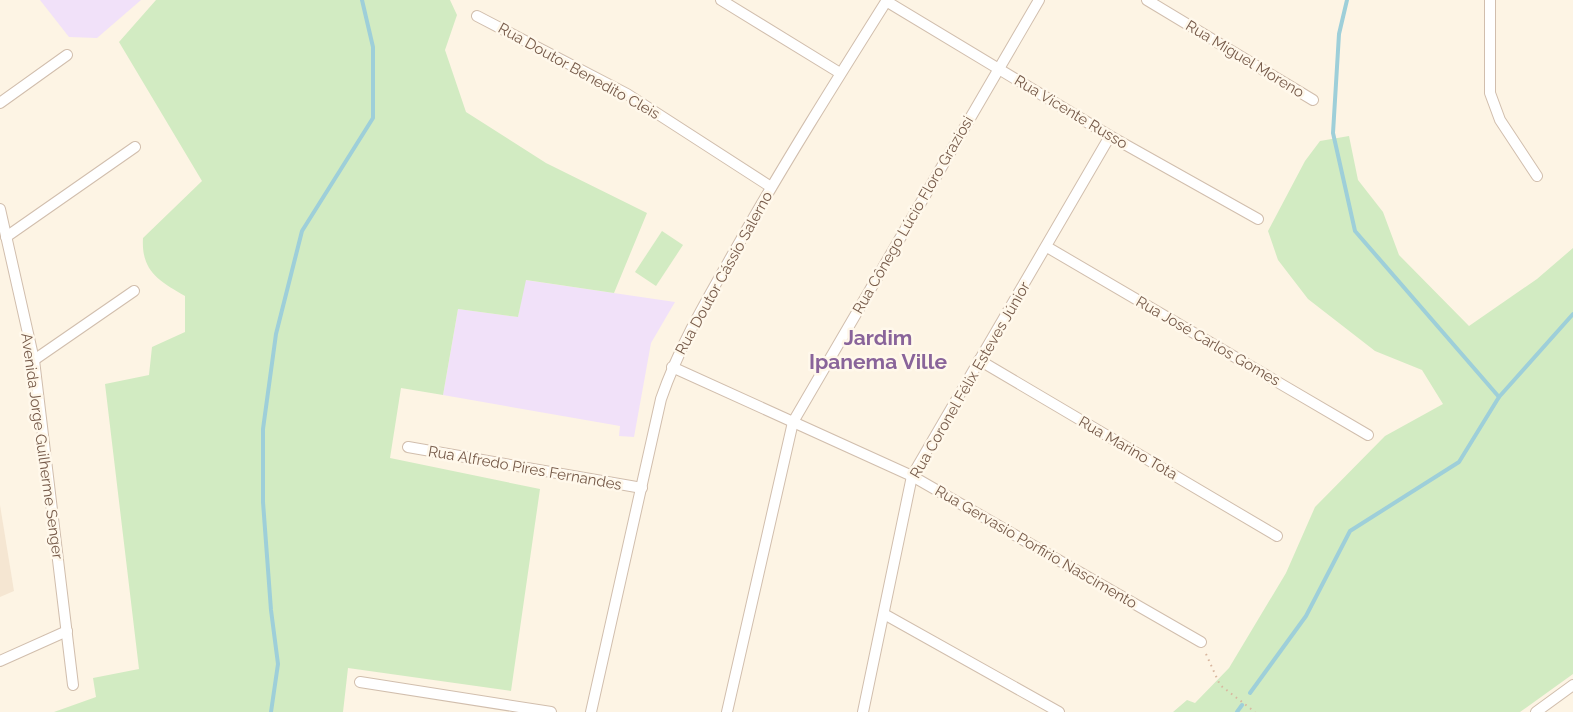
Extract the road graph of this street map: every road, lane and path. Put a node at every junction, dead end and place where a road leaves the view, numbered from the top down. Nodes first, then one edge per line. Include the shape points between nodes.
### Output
1 (721, 0) edge
2 (887, 0) edge
3 (1039, 0) edge
4 (1147, 0) edge
5 (1490, 0) edge
6 (477, 16) dead end
7 (67, 55) dead end
8 (999, 68) junction
9 (840, 73) junction
10 (1312, 100) dead end
11 (0, 103) edge
12 (1110, 136) junction
13 (135, 147) dead end
14 (1537, 176) dead end
15 (771, 187) junction
16 (0, 209) edge
17 (1258, 219) dead end
18 (6, 237) junction
19 (1047, 247) junction
20 (134, 291) dead end
21 (34, 360) junction
22 (979, 360) junction
23 (672, 367) junction
24 (793, 422) junction
25 (1368, 435) dead end
26 (408, 447) dead end
27 (912, 476) junction
28 (642, 488) junction
29 (1277, 536) dead end
30 (884, 614) junction
31 (67, 631) junction
32 (1201, 642) joint
33 (0, 661) edge
34 (360, 682) dead end
35 (73, 685) dead end
36 (1573, 685) edge
37 (550, 712) edge
38 (591, 712) edge
39 (727, 712) edge
40 (863, 712) edge
41 (1059, 712) edge
42 (1255, 712) edge
43 (1536, 712) edge

1 - 9 street
2 - 8 street, Rua Vicente Russo
2 - 9 street, Rua Doutor Cássio Salerno
3 - 8 street, Rua Cônego Lúcio Floro Graziosi
4 - 10 street, Rua Miguel Moreno
5 - 14 street via 1490,93 1500,120
6 - 15 street, Rua Doutor Benedito Cleis via 627,94
7 - 11 street
8 - 12 street, Rua Vicente Russo
8 - 24 street, Rua Cônego Lúcio Floro Graziosi
9 - 15 street, Rua Doutor Cássio Salerno
12 - 17 street, Rua Vicente Russo
12 - 19 street, Rua Coronel Félix Esteves Júnior
13 - 18 street
15 - 23 street, Rua Doutor Cássio Salerno
16 - 18 street, Avenida Jorge Guilherme Senger
18 - 21 street, Avenida Jorge Guilherme Senger
19 - 22 street, Rua Coronel Félix Esteves Júnior
19 - 25 street, Rua José Carlos Gomes
20 - 21 street
21 - 31 street, Avenida Jorge Guilherme Senger
22 - 27 street, Rua Coronel Félix Esteves Júnior
22 - 29 street, Rua Marino Tota
23 - 24 street, Rua Gervasio Porfirio Nascimento
23 - 28 street, Rua Doutor Cássio Salerno
24 - 27 street, Rua Gervasio Porfirio Nascimento
24 - 39 street, Rua Cônego Lúcio Floro Graziosi
26 - 28 street, Rua Alfredo Pires Fernandes
27 - 30 street, Rua Coronel Félix Esteves Júnior
27 - 32 street, Rua Gervasio Porfirio Nascimento
28 - 38 street, Rua Doutor Cássio Salerno
30 - 40 street, Rua Coronel Félix Esteves Júnior
30 - 41 street
31 - 33 street
31 - 35 street, Avenida Jorge Guilherme Senger
32 - 42 path via 1220,685
34 - 37 street
36 - 43 street

